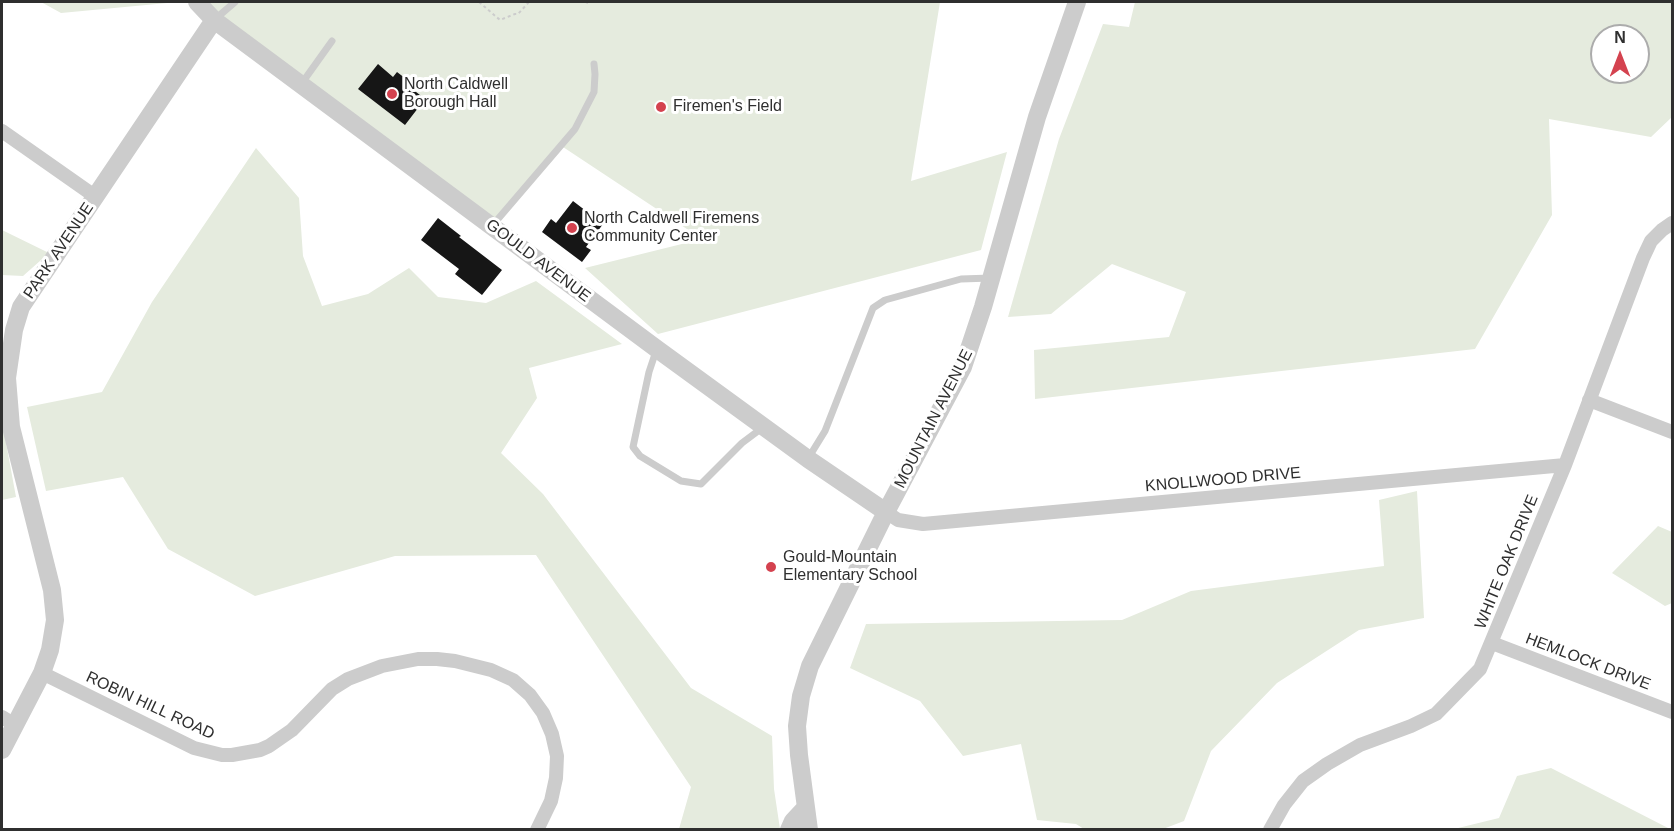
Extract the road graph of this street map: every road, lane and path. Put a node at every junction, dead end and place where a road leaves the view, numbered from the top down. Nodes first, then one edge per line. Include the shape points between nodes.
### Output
1 (196, 2) edge
2 (235, 2) edge
3 (479, 2) edge
4 (529, 2) edge
5 (1077, 2) edge
6 (214, 20) junction
7 (332, 41) dead end
8 (594, 64) dead end
9 (301, 84) junction
10 (2, 131) edge
11 (96, 197) junction
12 (1672, 223) edge
13 (492, 226) junction
14 (991, 278) junction
15 (657, 349) junction
16 (1589, 400) junction
17 (763, 427) junction
18 (1672, 432) edge
19 (808, 459) junction
20 (1565, 465) junction
21 (886, 512) junction
22 (1492, 643) junction
23 (42, 674) junction
24 (1672, 712) edge
25 (8, 721) edge
26 (2, 750) edge
27 (806, 807) junction
28 (537, 830) edge
29 (789, 830) edge
30 (809, 830) edge
31 (1270, 830) edge

1 - 6 street, GOULD AVENUE
2 - 6 lane
3 - 4 path via 500,20 518,15
5 - 14 street, MOUNTAIN AVENUE via 1020,171
6 - 9 street, GOULD AVENUE
6 - 11 street, PARK AVENUE
7 - 9 lane
8 - 13 lane via 594,92 575,129
9 - 13 street, GOULD AVENUE
10 - 11 street
11 - 23 street, PARK AVENUE via 21,307 9,354 11,427 54,605 53,636
12 - 16 street, WHITE OAK DRIVE via 1651,241
13 - 15 street, GOULD AVENUE
14 - 19 lane via 961,279 885,300 873,308 825,431
14 - 21 street, MOUNTAIN AVENUE via 963,367
15 - 17 street, GOULD AVENUE
15 - 17 lane via 633,447 640,456 681,482 702,484
16 - 18 street
16 - 20 street, WHITE OAK DRIVE
17 - 19 street, GOULD AVENUE
19 - 21 street, GOULD AVENUE
20 - 21 street, KNOLLWOOD DRIVE via 923,524 898,520
20 - 22 street, WHITE OAK DRIVE
21 - 27 street, MOUNTAIN AVENUE via 810,666 801,696 797,726
22 - 24 street, HEMLOCK DRIVE
22 - 31 street, WHITE OAK DRIVE via 1480,669 1436,714 1360,745 1327,764 1303,781
23 - 25 street, PARK AVENUE
23 - 28 street, ROBIN HILL ROAD via 194,748 232,755 269,746 292,730 332,689 382,666 437,659 473,664 513,680 530,695 552,734 556,778 551,801
25 - 26 street, PARK AVENUE
27 - 29 street
27 - 30 street, MOUNTAIN AVENUE

